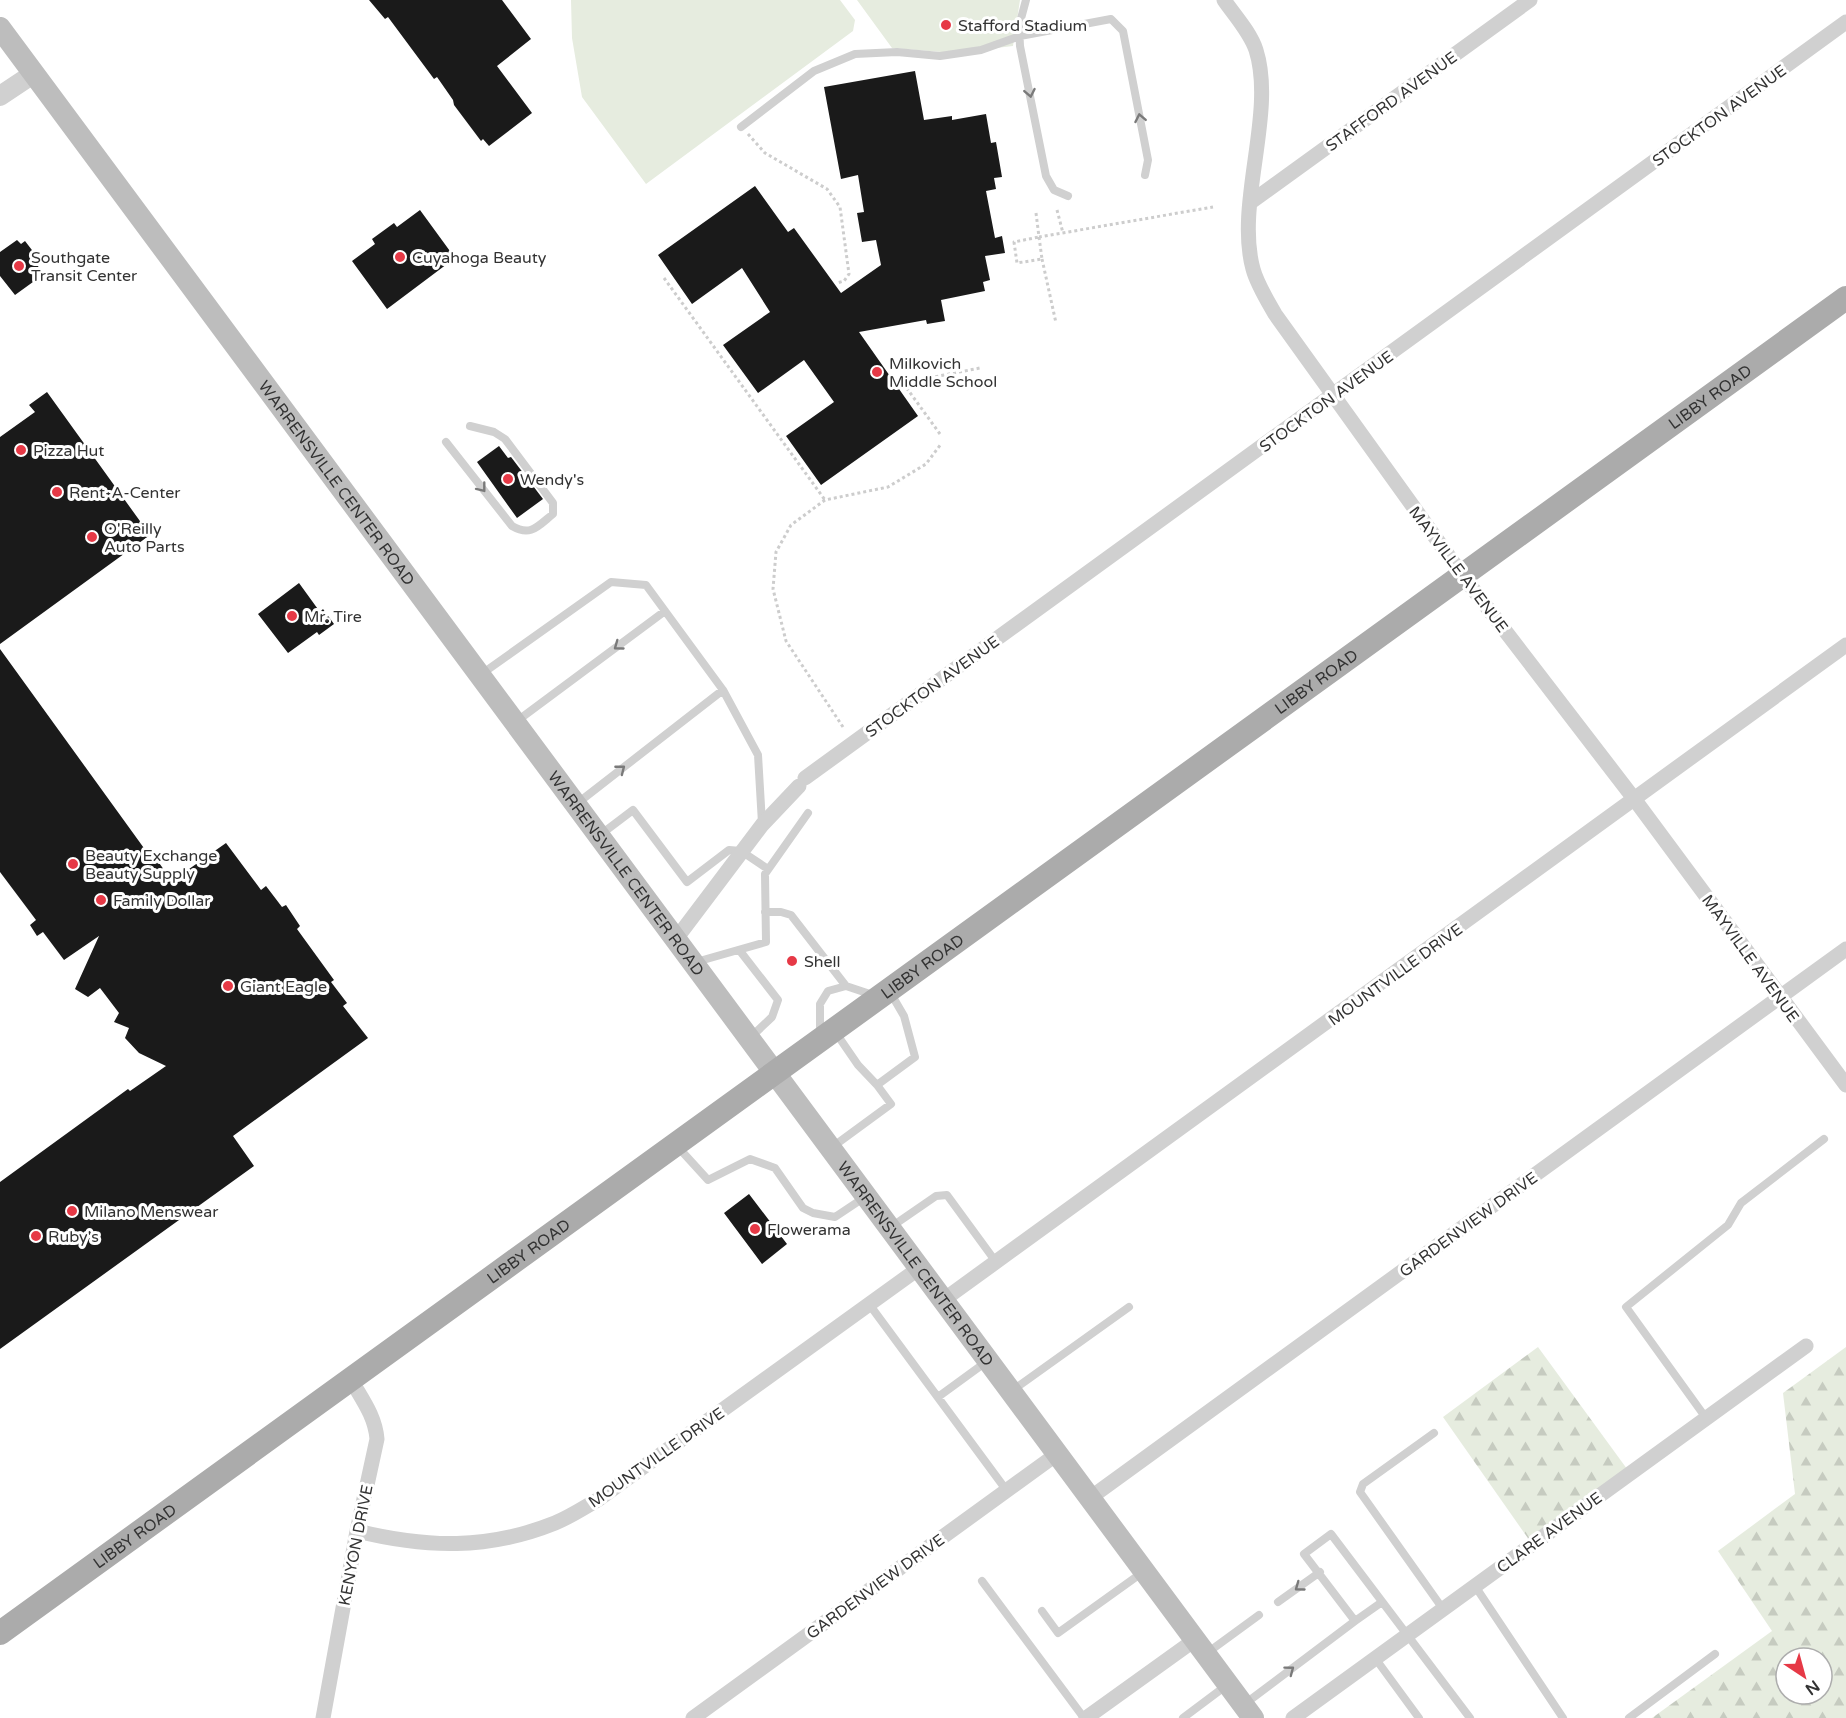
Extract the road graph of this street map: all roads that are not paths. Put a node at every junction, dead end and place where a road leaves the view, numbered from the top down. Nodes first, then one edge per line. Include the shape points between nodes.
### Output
1 (1026, 0) edge
2 (1224, 0) edge
3 (1530, 0) edge
4 (1846, 22) edge
5 (0, 28) edge
6 (1020, 36) junction
7 (33, 74) junction
8 (0, 96) edge
9 (741, 127) road end
10 (1145, 175) dead end
11 (1068, 196) dead end
12 (1251, 202) junction
13 (1846, 298) edge
14 (1332, 397) junction
15 (470, 426) dead end
16 (446, 442) dead end
17 (1463, 576) junction
18 (665, 611) junction
19 (1846, 645) edge
20 (479, 676) junction
21 (723, 690) junction
22 (514, 723) junction
23 (1635, 800) junction
24 (575, 805) junction
25 (808, 813) dead end
26 (762, 825) junction
27 (598, 836) junction
28 (741, 851) junction
29 (768, 869) junction
30 (765, 912) junction
31 (675, 939) junction
32 (1846, 949) edge
33 (741, 951) junction
34 (693, 963) junction
35 (846, 986) junction
36 (885, 994) junction
37 (1780, 997) junction
38 (827, 1036) junction
39 (750, 1038) junction
40 (776, 1073) junction
41 (877, 1085) junction
42 (1846, 1085) edge
43 (1824, 1139) dead end
44 (676, 1145) junction
45 (831, 1148) junction
46 (866, 1197) junction
47 (889, 1228) junction
48 (996, 1262) junction
49 (918, 1269) junction
50 (942, 1301) junction
51 (869, 1304) junction
52 (1129, 1307) dead end
53 (1806, 1346) dead end
54 (987, 1361) junction
55 (350, 1378) junction
56 (1011, 1392) junction
57 (938, 1397) junction
58 (1706, 1418) junction
59 (1434, 1433) dead end
60 (1057, 1454) junction
61 (1006, 1491) junction
62 (1090, 1498) junction
63 (357, 1531) junction
64 (1144, 1571) junction
65 (1320, 1572) junction
66 (982, 1581) dead end
67 (1475, 1586) junction
68 (1278, 1602) dead end
69 (1382, 1602) junction
70 (1443, 1609) junction
71 (1042, 1611) dead end
72 (1259, 1615) dead end
73 (1355, 1621) junction
74 (0, 1633) edge
75 (1407, 1635) junction
76 (1201, 1646) junction
77 (1715, 1654) dead end
78 (1375, 1658) junction
79 (1228, 1684) junction
80 (1248, 1711) edge
81 (323, 1718) edge
82 (693, 1718) edge
83 (1085, 1718) edge
84 (1183, 1718) edge
85 (1293, 1718) edge
86 (1419, 1718) edge
87 (1470, 1718) edge
88 (1563, 1718) edge
89 (1629, 1718) edge

1 - 6 lane
2 - 12 street, MAYVILLE AVENUE via 1255,49 1259,67 1260,105
3 - 12 street, STAFFORD AVENUE
4 - 14 street, STOCKTON AVENUE
5 - 7 main road, WARRENSVILLE CENTER ROAD
6 - 9 lane via 981,50 940,56 855,54 814,71
10 -> 6 lane via 1148,160 1122,31 1111,19
6 -> 11 lane via 1046,176 1054,190
7 - 8 street
7 - 20 main road, WARRENSVILLE CENTER ROAD
12 - 14 street, MAYVILLE AVENUE via 1248,238 1253,269 1275,314
13 - 17 main road, LIBBY ROAD
14 - 17 street, MAYVILLE AVENUE
14 - 26 street, STOCKTON AVENUE via 802,782
16 -> 15 lane via 512,526 523,533 531,532 553,514 553,503 504,439
17 - 23 street, MAYVILLE AVENUE
17 - 36 main road, LIBBY ROAD
18 - 20 lane via 646,585 611,582
18 - 21 lane
18 -> 22 lane
19 - 23 street, MOUNTVILLE DRIVE
20 - 22 main road, WARRENSVILLE CENTER ROAD
24 -> 21 lane
21 - 26 lane via 758,755
22 - 24 main road, WARRENSVILLE CENTER ROAD
23 - 37 street, MAYVILLE AVENUE
23 - 48 street, MOUNTVILLE DRIVE
24 - 27 main road, WARRENSVILLE CENTER ROAD
25 - 29 lane
26 - 28 street, STOCKTON AVENUE
27 - 28 lane via 633,810 687,882 729,850
27 - 31 main road, WARRENSVILLE CENTER ROAD
28 - 29 lane
28 - 31 street, STOCKTON AVENUE
29 - 30 lane via 763,880
30 - 33 lane via 766,942
30 - 35 lane via 791,915
31 - 34 main road, WARRENSVILLE CENTER ROAD
32 - 37 street, GARDENVIEW DRIVE
33 - 34 lane
33 - 39 lane via 778,1000 771,1017
34 - 39 main road, WARRENSVILLE CENTER ROAD
35 - 36 lane
35 - 38 lane via 836,987 822,998
36 - 38 main road, LIBBY ROAD
36 - 41 lane via 904,1016 915,1057
37 - 42 street, MAYVILLE AVENUE
37 - 62 street, GARDENVIEW DRIVE
38 - 40 main road, LIBBY ROAD
38 - 41 lane
39 - 40 main road, WARRENSVILLE CENTER ROAD
40 - 44 main road, LIBBY ROAD
40 - 45 main road, WARRENSVILLE CENTER ROAD
41 - 45 lane via 891,1104
43 - 58 lane via 1741,1203 1728,1225 1626,1307
44 - 46 lane via 708,1180 750,1159 775,1168 803,1208 822,1216 835,1217
44 - 55 main road, LIBBY ROAD
45 - 46 main road, WARRENSVILLE CENTER ROAD
46 - 47 main road, WARRENSVILLE CENTER ROAD
47 - 48 lane via 936,1196 947,1195
47 - 49 main road, WARRENSVILLE CENTER ROAD
48 - 50 street, MOUNTVILLE DRIVE
49 - 50 main road, WARRENSVILLE CENTER ROAD
49 - 51 street, MOUNTVILLE DRIVE
50 - 54 main road, WARRENSVILLE CENTER ROAD
51 - 57 lane
51 - 63 street, MOUNTVILLE DRIVE via 599,1499 556,1523 498,1541 448,1546
52 - 56 lane
53 - 58 street, CLARE AVENUE
54 - 56 main road, WARRENSVILLE CENTER ROAD
54 - 57 lane
55 - 63 street, KENYON DRIVE via 369,1410 377,1439
55 - 74 main road, LIBBY ROAD
56 - 60 main road, WARRENSVILLE CENTER ROAD
57 - 61 lane
58 - 67 street, CLARE AVENUE
59 - 70 lane via 1363,1484 1360,1492
60 - 61 street, GARDENVIEW DRIVE
60 - 62 main road, WARRENSVILLE CENTER ROAD
61 - 82 street, GARDENVIEW DRIVE
62 - 64 main road, WARRENSVILLE CENTER ROAD
63 - 81 street, KENYON DRIVE
64 - 71 lane via 1059,1633
64 - 76 main road, WARRENSVILLE CENTER ROAD
65 -> 68 lane
65 - 69 lane via 1304,1554 1331,1534
65 - 73 lane
66 - 83 lane
67 - 70 street, CLARE AVENUE
67 - 88 lane
69 - 73 lane
69 - 75 lane
70 - 75 street, CLARE AVENUE
72 - 76 lane
80 -> 73 lane
75 - 78 street, CLARE AVENUE
75 - 87 lane
76 - 79 main road, WARRENSVILLE CENTER ROAD
76 - 83 street
77 - 89 lane
78 - 85 street, CLARE AVENUE
78 - 86 lane
79 - 80 main road, WARRENSVILLE CENTER ROAD
79 - 84 lane

